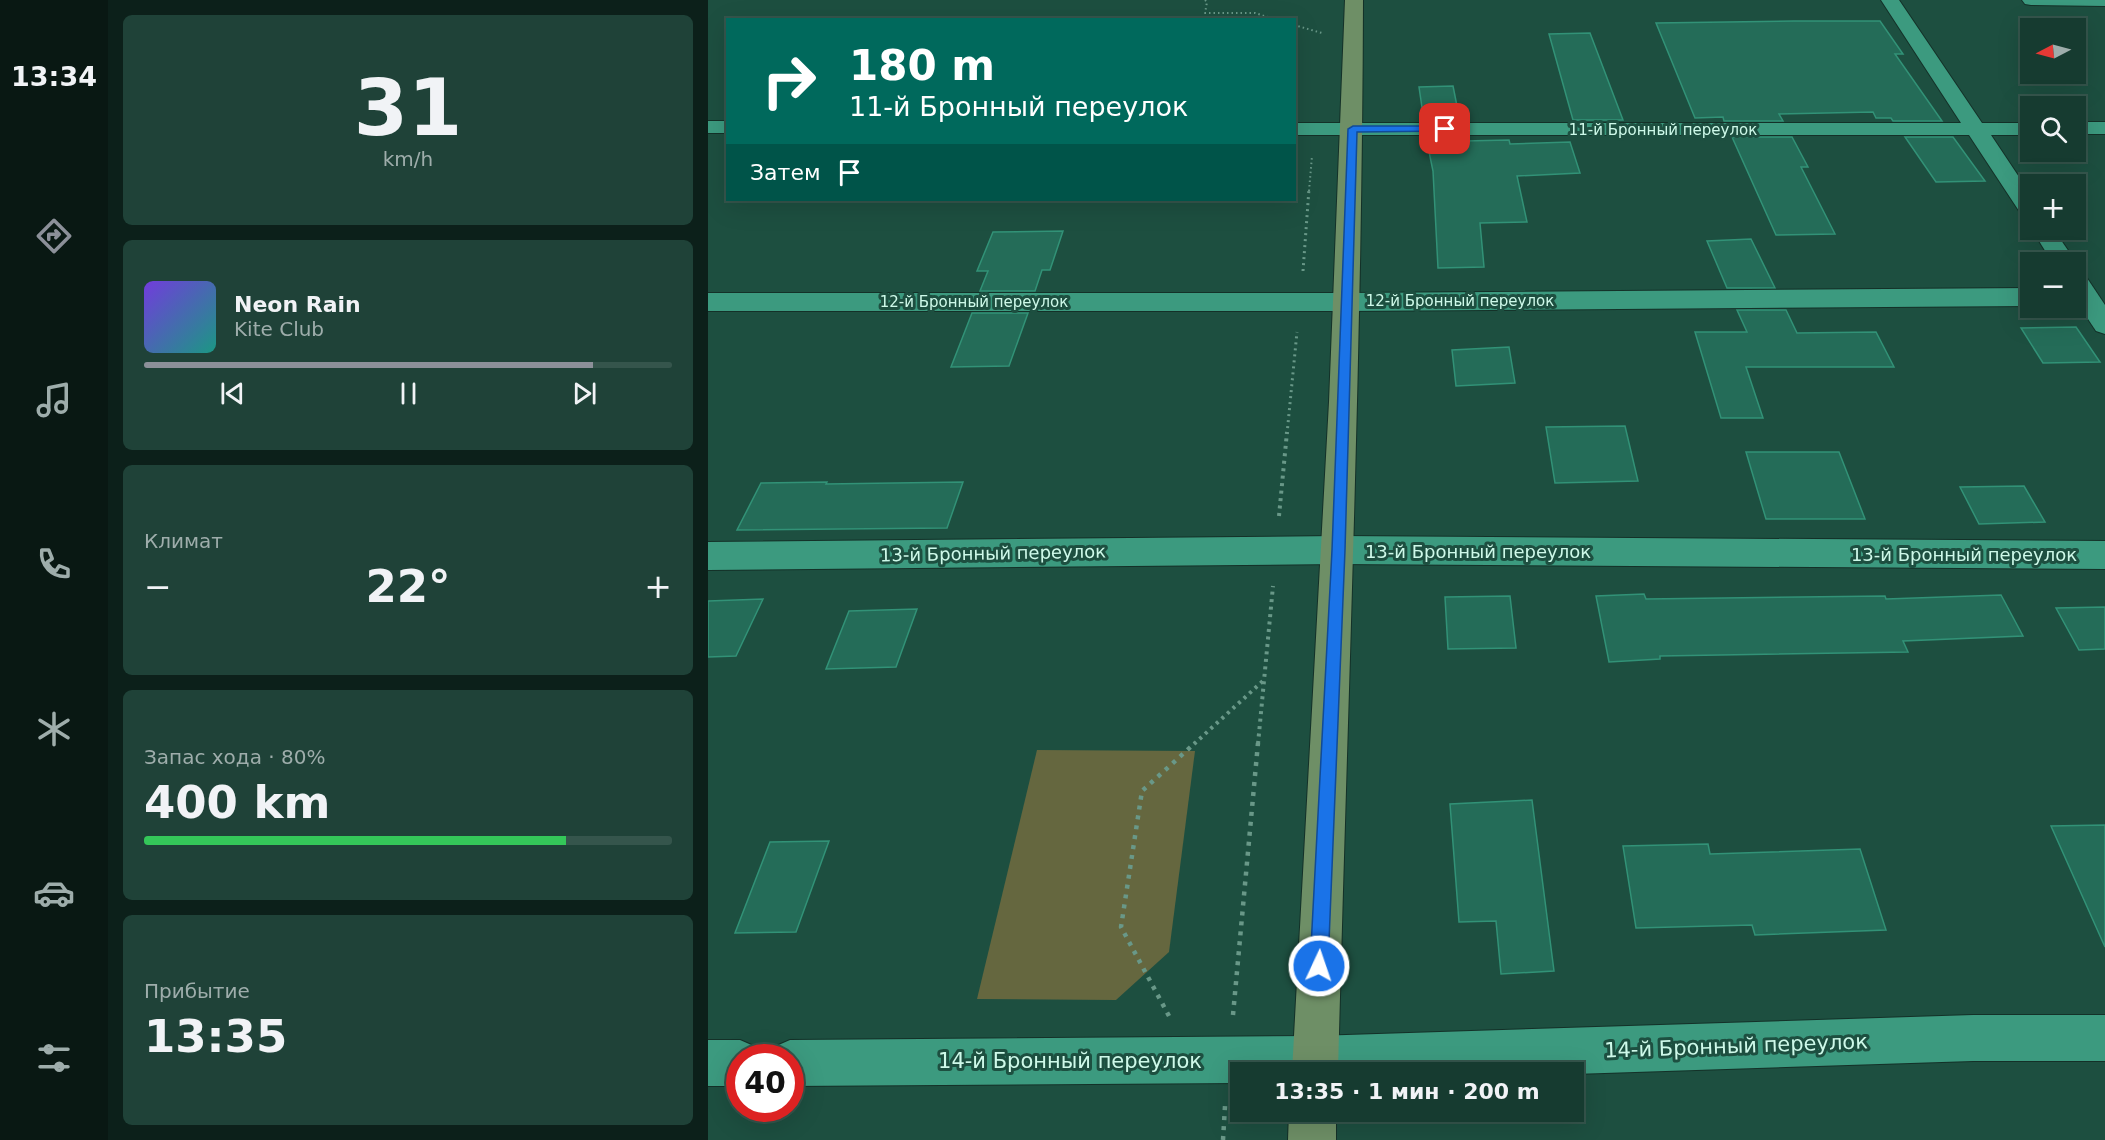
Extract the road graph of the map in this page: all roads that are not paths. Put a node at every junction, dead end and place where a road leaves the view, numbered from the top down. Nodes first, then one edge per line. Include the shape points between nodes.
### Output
1 (1354, 0) edge
2 (1890, 0) edge
3 (2031, 0) edge
4 (2105, 1) edge
5 (708, 127) edge
6 (726, 127) edge
7 (2086, 128) edge
8 (2105, 128) edge
9 (1296, 129) edge
10 (1353, 129) junction
11 (2020, 129) edge
12 (1978, 130) junction
13 (2020, 195) edge
14 (2086, 293) edge
15 (2020, 297) edge
16 (708, 302) edge
17 (1346, 302) junction
18 (2105, 325) edge
19 (1338, 550) junction
20 (2105, 555) edge
21 (708, 556) edge
22 (2105, 1038) edge
23 (1315, 1062) edge
24 (1407, 1062) edge
25 (708, 1063) edge
26 (726, 1063) edge
27 (804, 1063) edge
28 (1230, 1066) edge
29 (1313, 1122) edge
30 (1312, 1140) edge

1 - 10 street
2 - 12 street
3 - 4 street
5 - 6 street
7 - 8 street
9 - 10 street, 11-й Бронный переулок
10 - 12 street, 11-й Бронный переулок
10 - 17 street
11 - 12 street, 11-й Бронный переулок
12 - 13 street
14 - 18 street
15 - 17 street, 12-й Бронный переулок
16 - 17 street, 12-й Бронный переулок
17 - 19 street
19 - 20 street, 13-й Бронный переулок
19 - 21 street, 13-й Бронный переулок
19 - 23 street
22 - 24 street, 14-й Бронный переулок via 1961,1038
25 - 26 street
27 - 28 street, 14-й Бронный переулок
29 - 30 street

